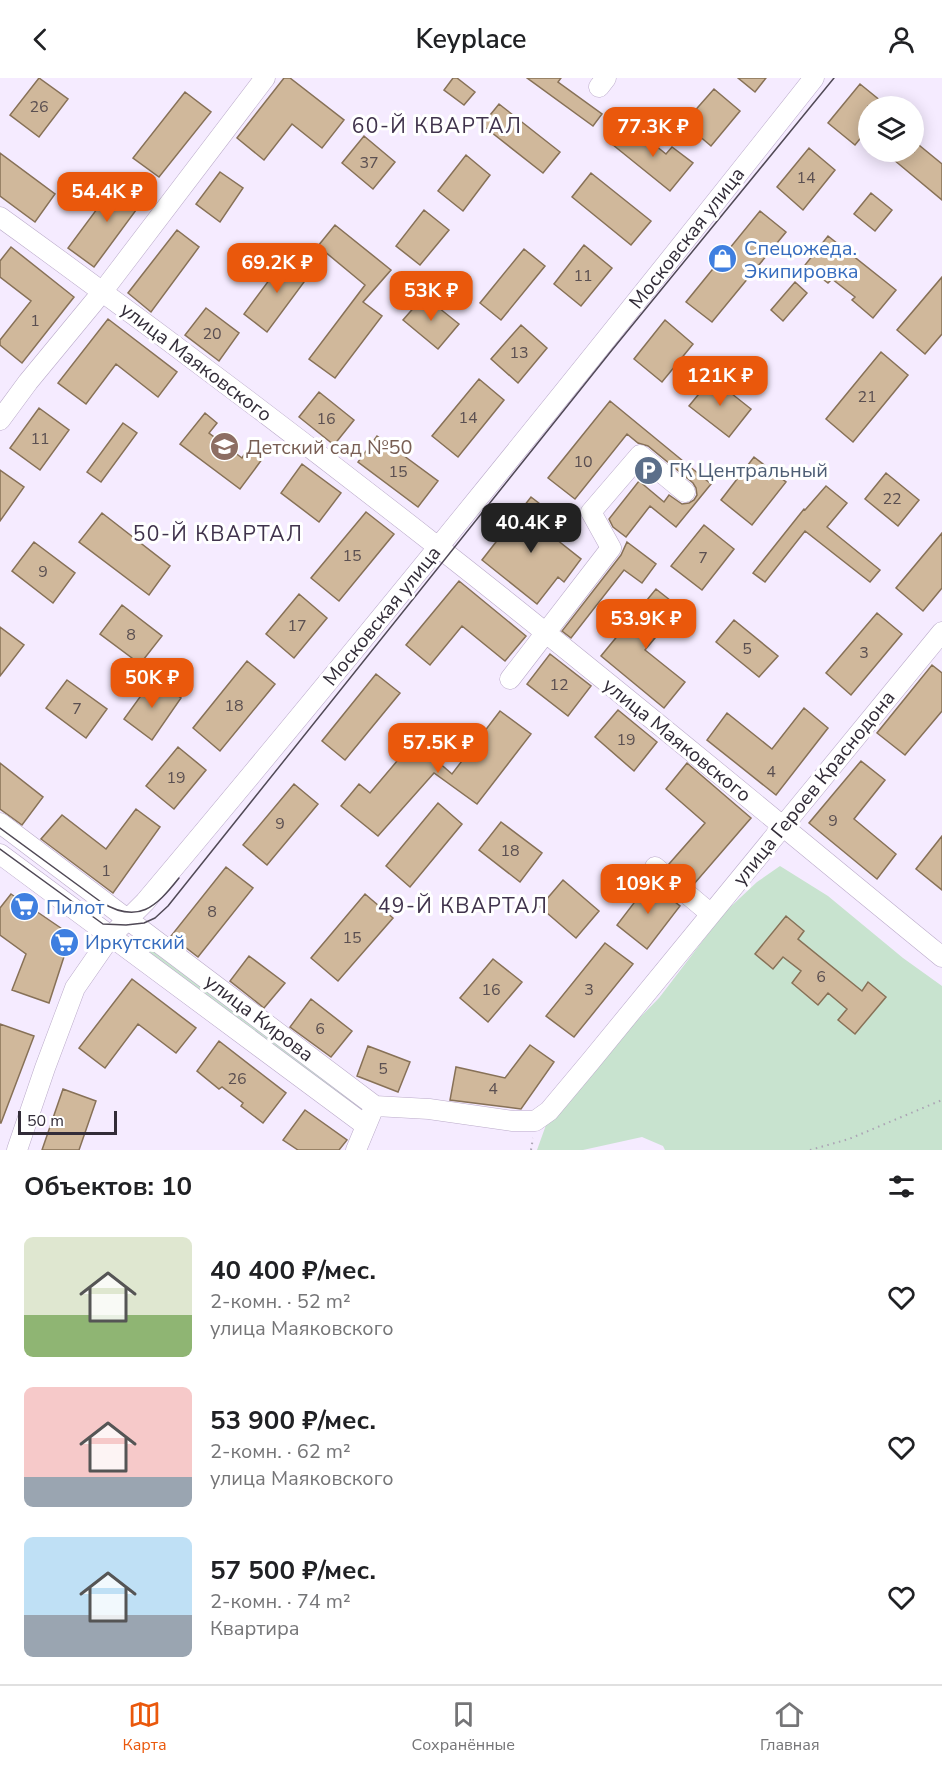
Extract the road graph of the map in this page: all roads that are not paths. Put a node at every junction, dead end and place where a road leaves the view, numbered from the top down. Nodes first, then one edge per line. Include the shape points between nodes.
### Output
1 (265, 78) edge
2 (814, 78) edge
3 (0, 217) edge
4 (103, 291) junction
5 (0, 420) edge
6 (685, 492) dead end
7 (438, 547) junction
8 (942, 632) edge
9 (546, 634) junction
10 (510, 679) dead end
11 (0, 823) edge
12 (782, 826) junction
13 (0, 854) edge
14 (655, 867) dead end
15 (711, 914) junction
16 (129, 919) junction
17 (111, 936) junction
18 (942, 957) edge
19 (375, 1106) junction
20 (365, 1125) junction
21 (17, 1150) edge
22 (356, 1150) edge

1 - 4 street
2 - 7 street, Московская улица
3 - 4 street, улица Маяковского
4 - 5 street
4 - 7 street, улица Маяковского
6 - 9 street via 640,455 591,512 611,548
7 - 9 street, улица Маяковского
7 - 16 street, Московская улица
8 - 12 street, улица Героев Краснодона
9 - 10 street
9 - 12 street, улица Маяковского
11 - 16 street, улица Кирова
12 - 15 street, улица Героев Краснодона
12 - 18 street, улица Маяковского
13 - 17 street, улица Кирова
14 - 15 street
15 - 19 street, улица Героев Краснодона via 549,1112 535,1121
16 - 17 street, Московская улица
16 - 19 street, улица Кирова
17 - 20 street, улица Кирова
17 - 21 street, Московская улица via 75,988
19 - 20 street
20 - 22 street

